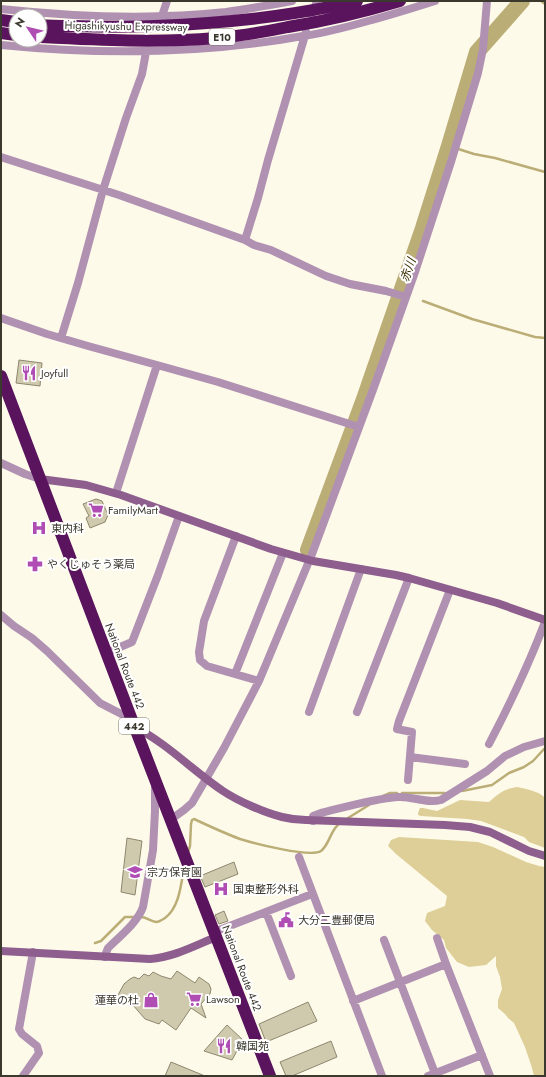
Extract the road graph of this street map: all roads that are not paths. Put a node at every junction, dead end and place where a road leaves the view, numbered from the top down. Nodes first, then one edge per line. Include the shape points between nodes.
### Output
1 (167, 1) edge
2 (292, 1) edge
3 (317, 1) edge
4 (357, 1) edge
5 (400, 1) edge
6 (435, 1) edge
7 (488, 1) edge
8 (1, 9) edge
9 (162, 16) junction
10 (48, 25) edge
11 (304, 36) junction
12 (48, 37) edge
13 (1, 45) edge
14 (146, 52) junction
15 (1, 157) edge
16 (103, 190) junction
17 (245, 240) junction
18 (406, 297) junction
19 (1, 318) edge
20 (61, 338) junction
21 (157, 366) junction
22 (1, 376) edge
23 (359, 427) junction
24 (1, 463) edge
25 (40, 478) junction
26 (116, 493) junction
27 (179, 516) junction
28 (236, 536) junction
29 (283, 553) junction
30 (309, 560) junction
31 (361, 569) junction
32 (409, 578) junction
33 (450, 590) junction
34 (1, 615) edge
35 (545, 621) edge
36 (106, 653) junction
37 (235, 674) junction
38 (259, 681) junction
39 (309, 712) dead end
40 (357, 712) dead end
41 (133, 723) junction
42 (545, 741) edge
43 (489, 744) dead end
44 (410, 757) junction
45 (465, 764) dead end
46 (154, 778) junction
47 (206, 778) junction
48 (408, 780) dead end
49 (170, 820) junction
50 (313, 821) junction
51 (545, 856) edge
52 (299, 857) dead end
53 (312, 894) junction
54 (266, 912) junction
55 (215, 934) junction
56 (437, 938) dead end
57 (384, 940) dead end
58 (1, 951) edge
59 (33, 952) junction
60 (105, 956) junction
61 (446, 964) junction
62 (291, 976) dead end
63 (400, 983) junction
64 (353, 1001) junction
65 (482, 1055) junction
66 (433, 1075) edge
67 (22, 1076) edge
68 (270, 1076) edge
69 (382, 1076) edge
70 (490, 1076) edge

1 - 9 street
2 - 9 street via 226,12
3 - 11 street
4 - 10 highway, Higashikyushu Expressway / E10, bridge via 252,20 116,27
5 - 12 highway, Higashikyushu Expressway / E10, bridge via 318,22 215,38 139,41
6 - 11 street via 340,29
7 - 18 street via 478,73
8 - 9 street via 106,17
11 - 14 street via 220,47
11 - 17 street
13 - 14 street via 101,52
14 - 16 street via 142,74
15 - 16 street
16 - 17 street
16 - 20 street
17 - 18 street via 326,276
18 - 23 street
19 - 20 street
20 - 21 street
21 - 23 street via 218,382
21 - 26 street
22 - 25 highway, National Route 442 / 442
23 - 30 street
24 - 25 street
25 - 26 street
25 - 36 highway, National Route 442 / 442
26 - 27 street
27 - 28 street
27 - 36 street via 132,642
28 - 29 street
28 - 37 street via 205,617 199,652 200,660 207,666
29 - 30 street
29 - 37 street
30 - 31 street
30 - 38 street
31 - 32 street
31 - 39 street
32 - 33 street
32 - 40 street
33 - 35 street via 497,603
33 - 44 street via 398,721 397,729 412,732
34 - 41 street via 47,651 100,703
35 - 43 street via 529,662
36 - 41 highway, National Route 442 / 442
37 - 38 street
38 - 47 street
41 - 46 highway, National Route 442 / 442
41 - 47 street
42 - 50 street via 504,756 487,771 441,800 429,802 406,797 390,798 321,813 314,816
44 - 45 street
44 - 48 street
46 - 49 highway, National Route 442 / 442
46 - 60 street via 153,850 142,911 108,948
47 - 49 street via 188,807
47 - 50 street via 229,795 269,813 289,819
49 - 55 highway, National Route 442 / 442
50 - 51 street via 470,827 490,832
52 - 53 street
53 - 54 street
53 - 64 street
54 - 55 street
54 - 62 street
55 - 60 street via 183,951 158,958
55 - 68 highway, National Route 442 / 442
56 - 61 street
57 - 63 street
58 - 59 street
59 - 60 street
59 - 67 street via 19,1029 37,1046 39,1053
61 - 63 street
61 - 65 street
63 - 64 street
63 - 66 street
64 - 69 street
65 - 66 street
65 - 70 street

